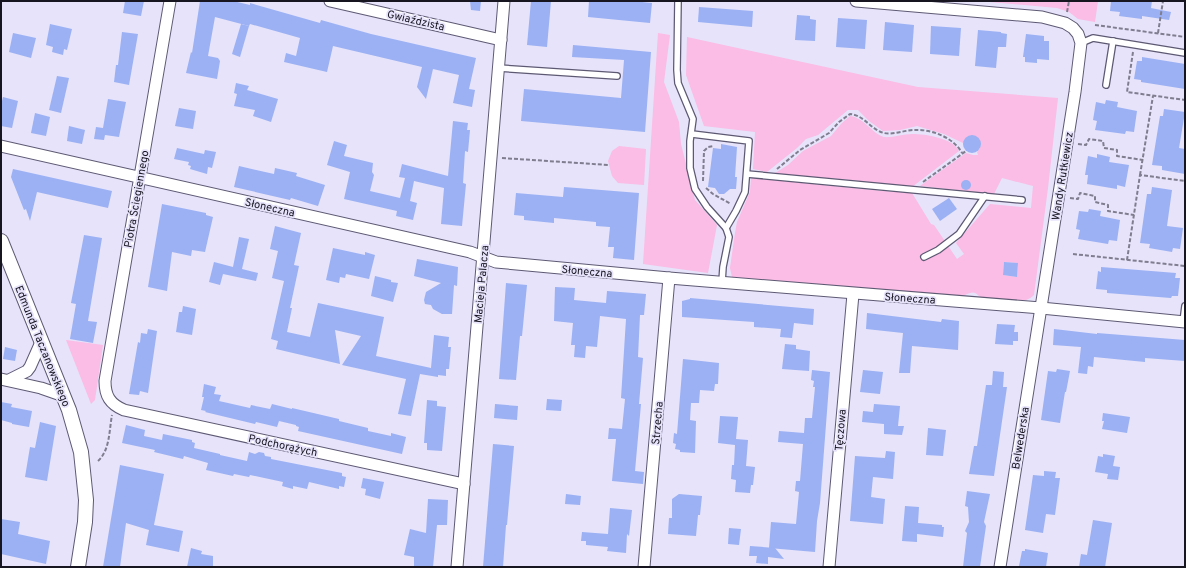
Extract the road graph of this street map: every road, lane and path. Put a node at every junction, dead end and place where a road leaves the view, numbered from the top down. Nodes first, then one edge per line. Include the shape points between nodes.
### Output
1 (170, 1) edge
2 (330, 1) edge
3 (504, 1) edge
4 (678, 1) edge
5 (856, 1) edge
6 (1069, 1) edge
7 (1162, 1) edge
8 (1067, 13) dead end
9 (1095, 25) dead end
10 (1158, 34) junction
11 (1185, 37) edge
12 (501, 40) junction
13 (1113, 41) junction
14 (1081, 43) junction
15 (1133, 50) dead end
16 (1185, 53) edge
17 (498, 68) junction
18 (616, 76) dead end
19 (1106, 85) dead end
20 (1153, 96) junction
21 (1185, 100) edge
22 (692, 134) junction
23 (1073, 144) dead end
24 (1, 146) edge
25 (966, 151) dead end
26 (962, 153) junction
27 (491, 157) junction
28 (1143, 160) junction
29 (609, 165) dead end
30 (747, 174) junction
31 (1140, 175) junction
32 (767, 176) junction
33 (140, 178) junction
34 (1185, 182) edge
35 (912, 190) junction
36 (985, 196) junction
37 (1065, 198) dead end
38 (1022, 200) dead end
39 (1134, 215) junction
40 (726, 228) junction
41 (1, 241) edge
42 (1073, 254) dead end
43 (483, 256) junction
44 (924, 257) dead end
45 (1127, 260) junction
46 (1185, 266) edge
47 (669, 278) junction
48 (722, 283) junction
49 (853, 294) junction
50 (1185, 306) edge
51 (1041, 308) junction
52 (1184, 322) edge
53 (42, 340) junction
54 (5, 380) edge
55 (64, 396) junction
56 (111, 401) junction
57 (98, 461) dead end
58 (464, 484) junction
59 (78, 567) edge
60 (457, 567) edge
61 (644, 567) edge
62 (829, 567) edge
63 (1000, 567) edge

1 - 33 street, Piotra Ściegiennego
2 - 12 street, Gwiaździsta
3 - 12 street, Macieja Palacza
4 - 22 lane via 678,83 694,119
5 - 14 street via 1042,17 1065,23 1073,28
6 - 8 path
7 - 10 path
9 - 10 path
10 - 11 path
12 - 17 street, Macieja Palacza
13 - 14 lane via 1093,38
13 - 16 lane
13 - 19 lane
14 - 51 street, Wandy Rutkiewicz
15 - 20 path via 1127,92
17 - 18 lane
17 - 27 street, Macieja Palacza
20 - 21 path
20 - 28 path
22 - 30 lane via 749,141
22 - 40 lane via 690,168 695,189
23 - 28 path via 1086,145 1089,139 1103,141 1104,148 1117,150 1117,156
24 - 33 street, Słoneczna
25 - 26 path
26 - 32 path via 958,146 947,138 928,131 884,133 857,114 850,114 829,134 800,150
26 - 35 path
27 - 29 path
27 - 43 street, Macieja Palacza
28 - 31 path
30 - 32 lane
30 - 40 lane via 745,192
31 - 34 path
31 - 39 path
32 - 35 lane
33 - 43 street, Słoneczna
33 - 56 street, Piotra Ściegiennego via 105,381 105,390
35 - 36 lane
36 - 38 lane
36 - 44 lane via 959,234
37 - 39 path via 1078,199 1080,193 1095,196 1096,202 1108,205 1108,211
39 - 45 path
40 - 48 lane via 729,237
41 - 53 street, Edmunda Taczanowskiego
42 - 45 path
43 - 47 street, Słoneczna via 496,262
43 - 58 street, Macieja Palacza
45 - 46 path
47 - 48 street, Słoneczna
47 - 61 street, Strzecha
48 - 49 street, Słoneczna
49 - 51 street, Słoneczna
49 - 62 street, Tęczowa
50 - 52 lane
51 - 52 street, Słoneczna
51 - 63 street, Belwederska
53 - 54 street via 30,367
53 - 55 street, Edmunda Taczanowskiego
54 - 55 street
55 - 59 street, Edmunda Taczanowskiego via 81,452 86,500
56 - 57 path via 107,447 104,456
56 - 58 street, Podchorążych via 124,410
58 - 60 street, Macieja Palacza

